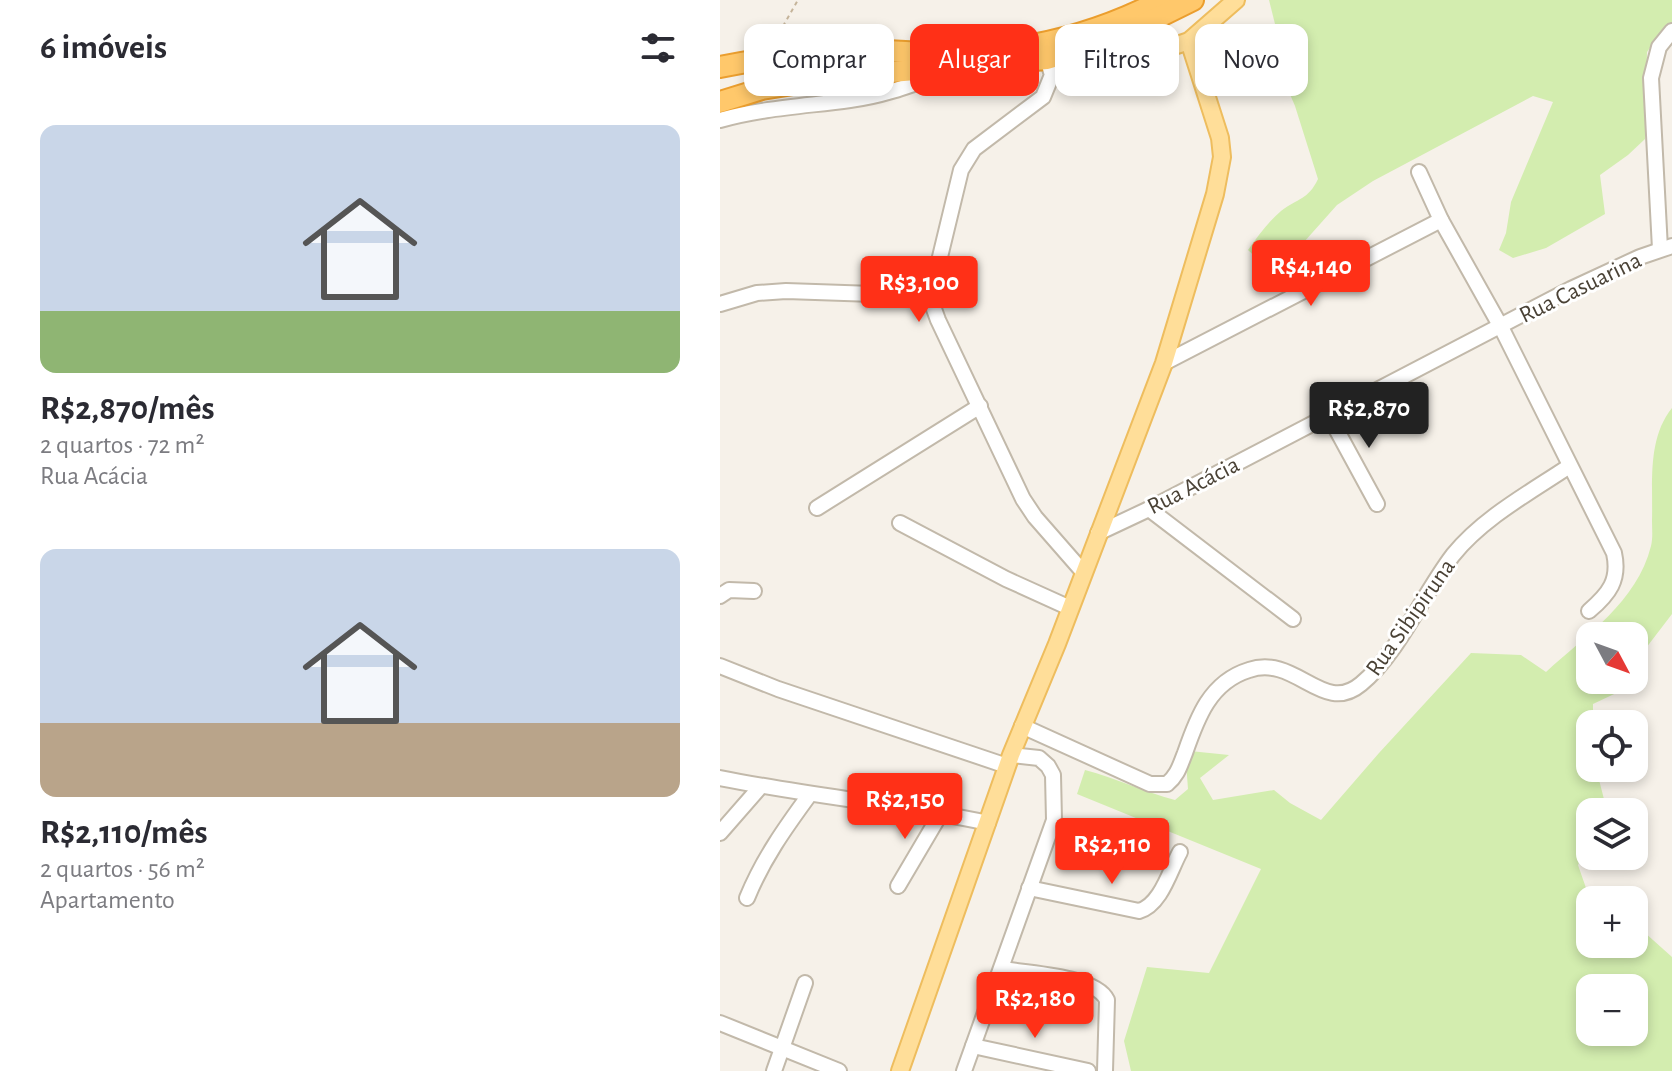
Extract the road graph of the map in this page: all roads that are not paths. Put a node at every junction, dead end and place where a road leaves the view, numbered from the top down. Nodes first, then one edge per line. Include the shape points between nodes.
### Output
1 (1162, 0) edge
2 (1193, 0) edge
3 (1236, 0) edge
4 (1144, 24) edge
5 (1672, 31) edge
6 (1189, 41) junction
7 (1179, 44) edge
8 (894, 51) edge
9 (1055, 56) joint
10 (1039, 58) edge
11 (744, 62) edge
12 (720, 67) edge
13 (744, 71) edge
14 (720, 76) edge
15 (910, 84) edge
16 (744, 89) edge
17 (720, 95) edge
18 (744, 95) edge
19 (720, 102) edge
20 (720, 120) edge
21 (1419, 172) dead end
22 (1441, 220) junction
23 (1666, 248) edge
24 (932, 296) junction
25 (720, 304) edge
26 (1501, 327) junction
27 (1164, 363) junction
28 (980, 406) junction
29 (1328, 414) junction
30 (1568, 467) junction
31 (1111, 501) junction
32 (1377, 504) dead end
33 (817, 508) dead end
34 (1143, 512) junction
35 (900, 523) dead end
36 (1098, 533) junction
37 (1084, 573) junction
38 (754, 591) dead end
39 (720, 596) edge
40 (1070, 608) junction
41 (1589, 611) dead end
42 (1293, 619) dead end
43 (720, 666) edge
44 (1022, 726) junction
45 (1009, 760) junction
46 (720, 778) edge
47 (761, 786) junction
48 (810, 794) junction
49 (941, 813) junction
50 (988, 823) junction
51 (720, 833) edge
52 (1180, 852) dead end
53 (898, 886) dead end
54 (1029, 888) junction
55 (747, 898) dead end
56 (1001, 969) junction
57 (805, 983) dead end
58 (720, 1023) edge
59 (973, 1046) junction
60 (783, 1047) junction
61 (774, 1071) edge
62 (839, 1071) edge
63 (900, 1071) edge
64 (964, 1071) edge
65 (1088, 1071) edge
66 (1105, 1071) edge

1 - 8 highway via 1090,30 1008,49
2 - 4 highway
3 - 6 main road
5 - 23 street, Rua Casuarina via 1659,47 1651,78
6 - 7 main road
6 - 27 main road via 1215,117 1222,157
9 - 10 highway
9 - 24 street via 1043,97 974,149 961,170
11 - 12 highway
13 - 14 highway
15 - 20 street via 851,100
16 - 17 highway
18 - 19 highway
21 - 22 street
22 - 26 street
22 - 27 street
23 - 26 street, Rua Casuarina via 1571,289
24 - 25 street via 786,291
24 - 28 street via 938,320
26 - 29 street, Rua Acácia
26 - 30 street
27 - 31 main road
28 - 33 street
28 - 37 street via 1028,508
29 - 32 street
29 - 34 street, Rua Acácia
30 - 41 street via 1616,564 1609,594
30 - 44 street, Rua Sibipiruna via 1472,535 1380,663 1353,690 1329,693 1274,667 1249,669 1224,684 1198,716 1178,771 1167,784 1150,784
31 - 34 street
31 - 36 main road
34 - 36 street, Rua Acácia
34 - 42 street
35 - 40 street
36 - 37 main road
37 - 40 main road
38 - 39 street via 729,590
40 - 44 main road
43 - 45 street
44 - 45 main road
45 - 50 main road
45 - 54 street via 1043,760 1053,775 1054,820
46 - 47 street
47 - 48 street
47 - 51 street
48 - 49 street
48 - 55 street via 773,844
49 - 50 street
49 - 53 street
50 - 63 main road
52 - 54 street via 1156,900 1139,911
54 - 56 street
56 - 59 street
56 - 66 street via 1086,983 1103,991
57 - 60 street
58 - 60 street
59 - 64 street
59 - 65 street
60 - 61 street
60 - 62 street

